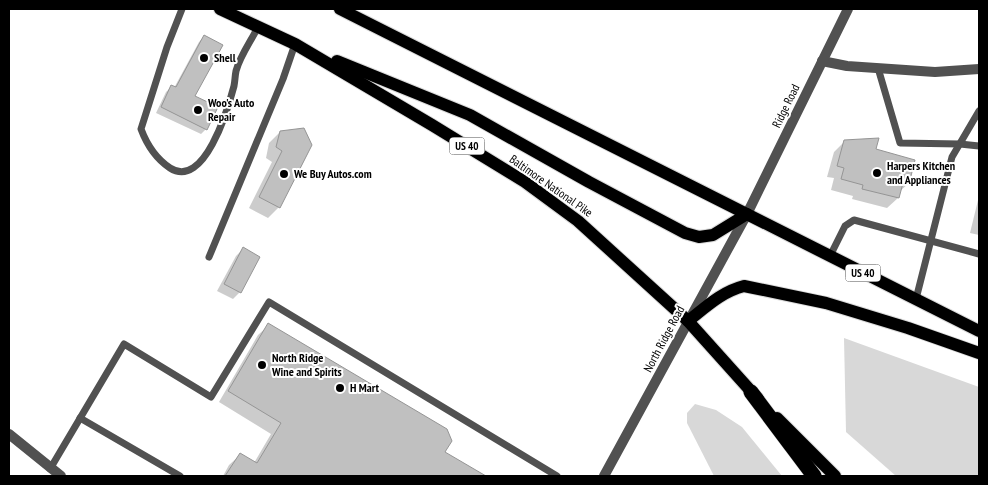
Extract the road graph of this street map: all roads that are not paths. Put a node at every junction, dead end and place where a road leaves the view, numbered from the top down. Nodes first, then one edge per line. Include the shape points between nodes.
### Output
1 (182, 9) edge
2 (220, 9) edge
3 (340, 9) edge
4 (848, 9) edge
5 (258, 26) junction
6 (296, 44) junction
7 (822, 61) junction
8 (878, 68) junction
9 (979, 69) edge
10 (979, 110) edge
11 (960, 144) junction
12 (979, 146) edge
13 (747, 214) junction
14 (930, 241) junction
15 (979, 254) edge
16 (830, 256) junction
17 (209, 258) dead end
18 (916, 299) junction
19 (688, 321) junction
20 (977, 328) edge
21 (979, 353) edge
22 (750, 392) junction
23 (80, 418) junction
24 (9, 434) edge
25 (50, 468) junction
26 (61, 476) edge
27 (180, 476) edge
28 (557, 476) edge
29 (604, 476) edge
30 (814, 476) edge
31 (835, 476) edge

1 - 5 lane via 141,129 145,141 161,162 180,172 200,163 220,128 236,70
2 - 5 main road, Baltimore National Pike / US 40
3 - 13 main road, US 40
4 - 7 street, Ridge Road
5 - 6 main road, Baltimore National Pike / US 40
6 - 13 main road via 470,115 685,233 699,237 713,235
6 - 17 lane
6 - 19 main road, Baltimore National Pike / US 40 via 524,182 578,221
7 - 8 street
7 - 13 street, Ridge Road
8 - 9 street via 936,72
8 - 11 lane via 900,143
10 - 11 lane
11 - 12 lane
11 - 14 lane via 952,157
13 - 16 main road, US 40
13 - 19 street, North Ridge Road
14 - 15 lane
14 - 16 lane via 854,220 845,226
14 - 18 lane
16 - 18 main road, US 40
18 - 20 main road, US 40
19 - 21 main road via 720,295 744,286 826,303
19 - 22 main road, Baltimore National Pike / US 40
19 - 29 street, North Ridge Road
22 - 30 highway
22 - 31 main road, Baltimore National Pike / US 40
23 - 25 lane
23 - 27 lane
23 - 28 lane via 124,344 212,397 269,302
24 - 25 street
25 - 26 street

